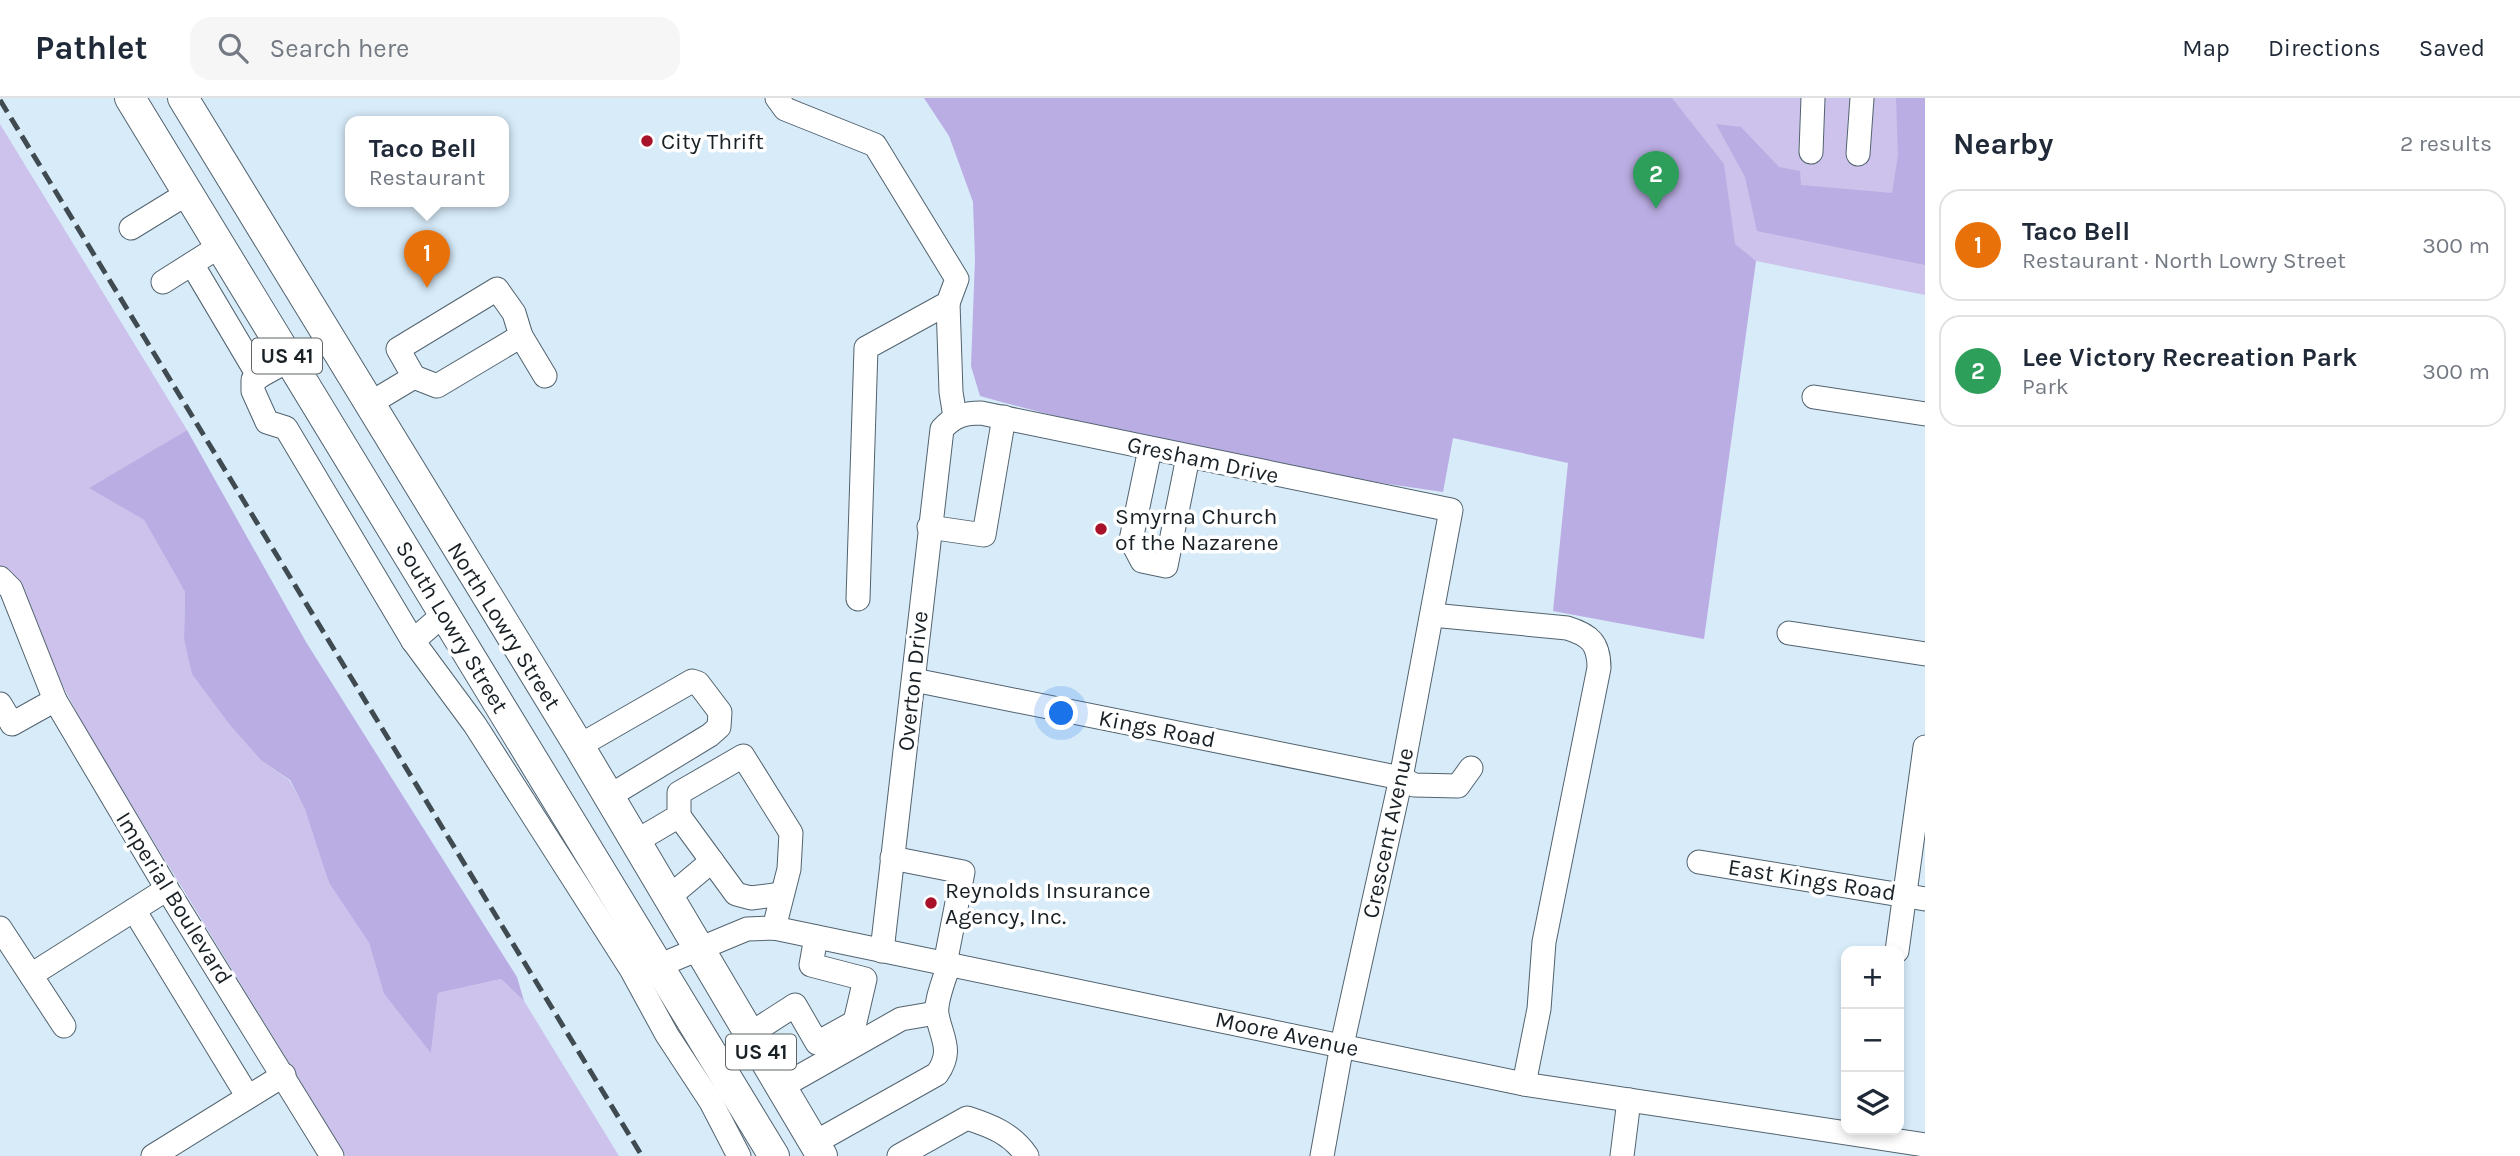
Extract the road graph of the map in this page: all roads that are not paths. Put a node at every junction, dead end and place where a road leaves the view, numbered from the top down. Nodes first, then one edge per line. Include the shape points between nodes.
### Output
1 (130, 98) edge
2 (183, 98) edge
3 (778, 98) edge
4 (1813, 98) edge
5 (1862, 98) edge
6 (1811, 152) dead end
7 (1858, 154) dead end
8 (188, 193) junction
9 (131, 228) dead end
10 (220, 246) junction
11 (192, 264) junction
12 (163, 282) dead end
13 (948, 303) junction
14 (521, 336) junction
15 (289, 359) junction
16 (545, 376) dead end
17 (258, 377) junction
18 (414, 377) junction
19 (1814, 397) dead end
20 (369, 404) junction
21 (1925, 414) edge
22 (955, 417) junction
23 (1004, 418) junction
24 (1150, 449) junction
25 (1188, 457) junction
26 (1451, 510) joint
27 (929, 527) junction
28 (0, 578) edge
29 (481, 589) junction
30 (858, 599) dead end
31 (444, 614) junction
32 (1432, 615) junction
33 (1789, 633) dead end
34 (413, 640) junction
35 (1925, 653) edge
36 (914, 680) junction
37 (55, 700) junction
38 (0, 704) edge
39 (6, 727) edge
40 (579, 746) junction
41 (1925, 747) edge
42 (1471, 768) dead end
43 (1401, 778) junction
44 (608, 797) junction
45 (679, 816) junction
46 (635, 842) junction
47 (892, 858) junction
48 (712, 861) junction
49 (1699, 862) dead end
50 (167, 889) junction
51 (782, 894) junction
52 (669, 897) junction
53 (1915, 897) edge
54 (134, 910) junction
55 (0, 928) edge
56 (774, 928) junction
57 (816, 937) junction
58 (1899, 946) edge
59 (700, 949) junction
60 (882, 951) junction
61 (947, 964) junction
62 (658, 966) junction
63 (31, 975) junction
64 (936, 1013) junction
65 (64, 1026) dead end
66 (750, 1034) junction
67 (1342, 1045) junction
68 (284, 1075) junction
69 (1524, 1084) junction
70 (781, 1087) junction
71 (248, 1097) junction
72 (1629, 1100) junction
73 (1871, 1141) edge
74 (1925, 1145) edge
75 (818, 1149) edge
76 (153, 1156) edge
77 (332, 1156) edge
78 (739, 1156) edge
79 (774, 1156) edge
80 (900, 1156) edge
81 (1027, 1156) edge
82 (1322, 1156) edge
83 (1622, 1156) edge

1 - 8 main road, South Lowry Street / US 41
2 - 20 main road, North Lowry Street / US 41
3 - 13 street via 785,109 875,145 957,279
4 - 6 street
5 - 7 street
8 - 9 street
8 - 10 main road, South Lowry Street / US 41
10 - 11 street
10 - 15 main road, South Lowry Street / US 41
11 - 12 street
11 - 17 street
13 - 22 street
13 - 30 street via 866,348
14 - 16 street
14 - 18 street via 437,386
14 - 18 street via 514,313 498,289 398,349
15 - 17 street
15 - 31 main road, South Lowry Street / US 41
17 - 34 street via 253,380 253,391 267,422 286,428
18 - 20 street
19 - 21 street
20 - 29 main road, North Lowry Street / US 41
22 - 23 street, Gresham Drive via 981,413
22 - 27 street, Overton Drive via 942,429
23 - 24 street, Gresham Drive
23 - 27 street via 984,536
24 - 25 street, Gresham Drive
24 - 25 street via 1130,540 1142,561 1166,566
25 - 26 street, Gresham Drive
26 - 32 street, Crescent Avenue
27 - 36 street, Overton Drive
28 - 37 street, Imperial Boulevard via 10,589
29 - 31 main road
29 - 40 main road, North Lowry Street / US 41
31 - 34 street
31 - 62 main road, South Lowry Street / US 41
32 - 43 street, Crescent Avenue
32 - 69 street via 1567,628 1584,633 1599,655 1545,942 1539,1009
33 - 35 street
34 - 78 street via 563,860 711,1102
36 - 43 street, Kings Road
36 - 47 street, Overton Drive
37 - 39 street
37 - 50 street, Imperial Boulevard
38 - 39 street
40 - 44 main road, North Lowry Street / US 41
40 - 44 street via 692,681 720,712 719,727 710,735
41 - 53 street
42 - 43 street, Kings Road via 1458,786 1414,785
43 - 67 street, Crescent Avenue
44 - 46 main road, North Lowry Street / US 41
45 - 46 street
45 - 48 street
45 - 51 street via 679,793 743,756 790,833 789,869
46 - 52 main road, North Lowry Street / US 41
47 - 60 street, Overton Drive
47 - 61 street via 963,872
48 - 51 street via 736,894 751,898
48 - 52 street
49 - 53 street, East Kings Road
50 - 54 street
50 - 68 street, Imperial Boulevard
51 - 56 street
52 - 59 main road, North Lowry Street / US 41
53 - 58 street
54 - 63 street
54 - 71 street
55 - 63 street
56 - 57 street, Moore Avenue
56 - 59 street, Moore Avenue via 747,929
57 - 60 street, Moore Avenue
57 - 66 street via 811,965 865,979 855,1022 817,1043 795,1005
59 - 62 street, Moore Avenue
59 - 66 main road, North Lowry Street / US 41
60 - 61 street, Moore Avenue
61 - 64 street
61 - 67 street, Moore Avenue
62 - 79 main road, South Lowry Street / US 41
63 - 65 street
64 - 70 street via 901,1019
64 - 75 street via 943,1030 944,1064 937,1074
66 - 70 main road, North Lowry Street / US 41
67 - 69 street, Moore Avenue
67 - 82 street, Crescent Avenue
68 - 71 street
68 - 77 street, Imperial Boulevard
69 - 72 street, Moore Avenue
70 - 75 main road, North Lowry Street / US 41
71 - 76 street
72 - 73 street, Moore Avenue
72 - 83 street
73 - 74 street, Moore Avenue
80 - 81 street via 967,1118 994,1126

